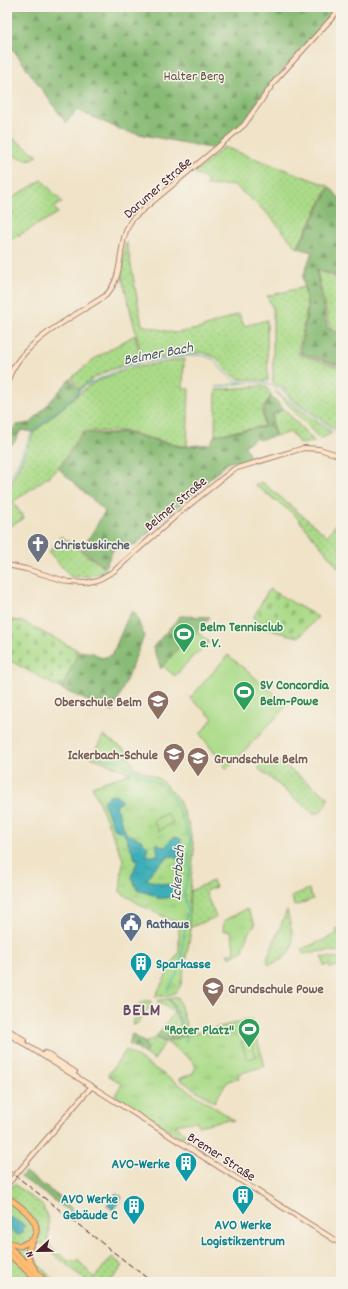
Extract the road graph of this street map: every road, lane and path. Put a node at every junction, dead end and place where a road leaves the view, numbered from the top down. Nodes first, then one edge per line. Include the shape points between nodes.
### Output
1 (341, 8) edge
2 (7, 384) edge
3 (341, 456) edge
4 (7, 565) edge
5 (7, 1029) edge
6 (7, 1033) edge
7 (92, 1086) junction
8 (7, 1185) edge
9 (7, 1197) edge
10 (10, 1201) edge
11 (34, 1239) junction
12 (7, 1244) edge
13 (341, 1244) edge
14 (7, 1252) edge
15 (7, 1258) edge
16 (20, 1264) junction
17 (39, 1275) junction
18 (38, 1282) edge
19 (46, 1282) edge

1 - 2 street, Darumer Straße via 275,81 244,125 134,218 125,235 116,284 105,296 26,349 13,366
3 - 4 street, Belmer Straße via 319,449 304,448 234,469 114,571 102,578 84,583 70,582
5 - 7 street, Bremer Straße via 84,1078
6 - 7 street, Bremer Straße
7 - 8 street
7 - 13 street, Bremer Straße
9 - 10 highway
10 - 11 highway via 33,1219 37,1230
11 - 12 highway via 20,1246
11 - 17 highway via 28,1253 29,1260
12 - 17 highway
14 - 16 highway
15 - 16 highway
16 - 18 highway
17 - 19 highway

